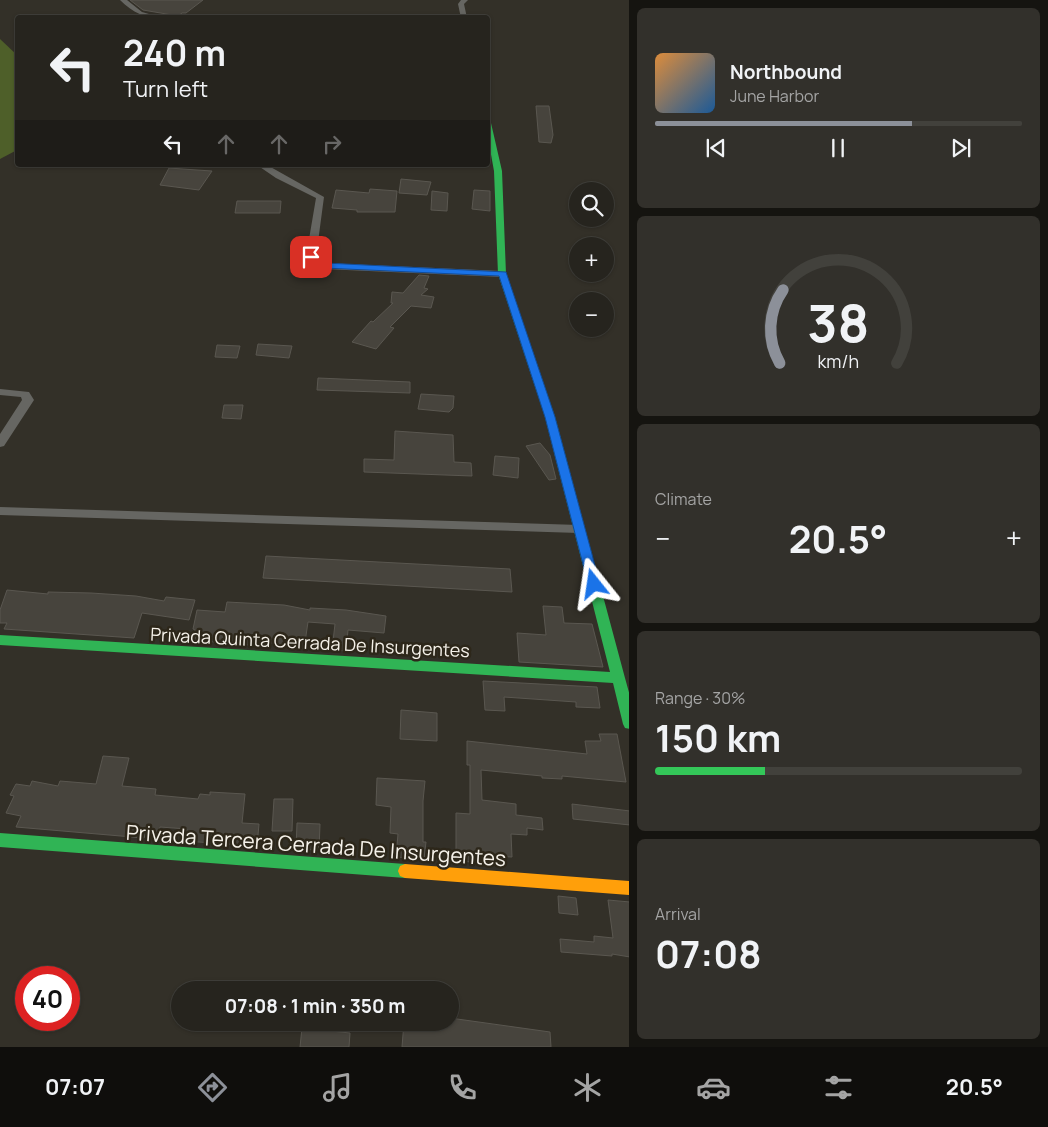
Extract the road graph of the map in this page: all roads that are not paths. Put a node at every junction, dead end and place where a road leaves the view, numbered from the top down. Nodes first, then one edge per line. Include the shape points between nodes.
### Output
1 (123, 0) edge
2 (465, 0) edge
3 (148, 15) edge
4 (463, 15) edge
5 (490, 133) edge
6 (263, 167) edge
7 (502, 274) junction
8 (0, 392) edge
9 (0, 443) edge
10 (0, 511) edge
11 (579, 528) junction
12 (0, 640) edge
13 (619, 678) junction
14 (629, 724) edge
15 (0, 840) edge
16 (629, 888) edge

1 - 3 street
2 - 4 street via 461,4
5 - 7 street via 498,171
6 - 7 street via 320,196 311,257 315,262 324,266
7 - 11 street via 550,417
8 - 9 street via 25,394 28,400
10 - 11 street
11 - 13 street
12 - 13 street, Privada Quinta Cerrada De Insurgentes
13 - 14 street
15 - 16 street, Privada Tercera Cerrada De Insurgentes

